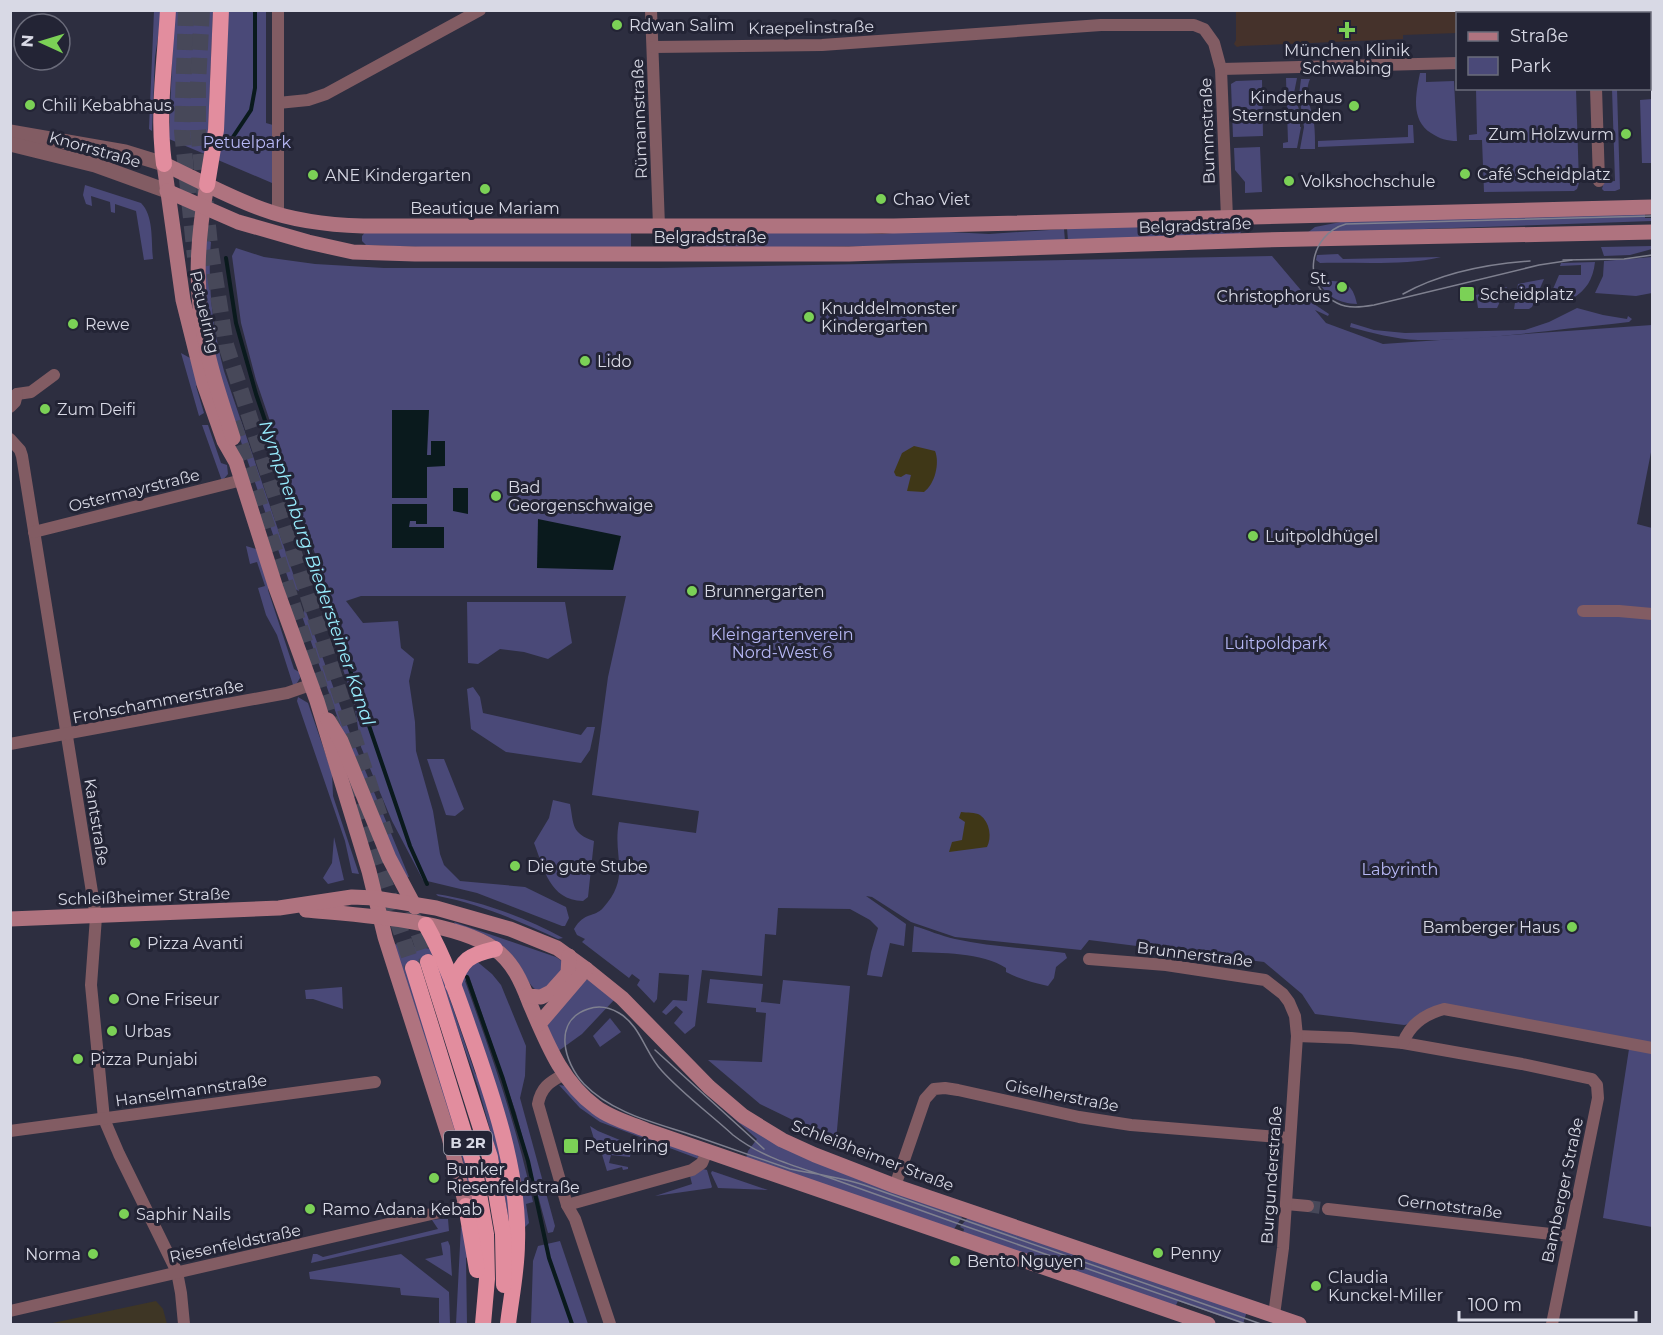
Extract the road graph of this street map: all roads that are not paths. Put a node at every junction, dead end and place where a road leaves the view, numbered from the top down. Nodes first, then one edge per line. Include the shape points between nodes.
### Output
1 (168, 10) edge
2 (221, 10) edge
3 (278, 10) edge
4 (480, 10) edge
5 (651, 10) edge
6 (1214, 43) joint
7 (653, 47) junction
8 (1456, 63) edge
9 (1221, 69) junction
10 (1596, 90) edge
11 (278, 103) junction
12 (10, 132) edge
13 (10, 144) edge
14 (164, 164) junction
15 (1599, 181) dead end
16 (207, 184) junction
17 (167, 191) junction
18 (1653, 207) edge
19 (203, 208) junction
20 (278, 214) junction
21 (1233, 218) junction
22 (338, 225) junction
23 (363, 226) junction
24 (659, 226) junction
25 (1653, 232) edge
26 (1263, 240) junction
27 (334, 248) junction
28 (366, 252) junction
29 (54, 375) dead end
30 (14, 389) edge
31 (10, 407) edge
32 (10, 439) edge
33 (236, 462) junction
34 (242, 480) junction
35 (34, 532) junction
36 (1583, 610) dead end
37 (1653, 614) edge
38 (310, 685) junction
39 (317, 701) junction
40 (67, 735) junction
41 (10, 744) edge
42 (375, 898) junction
43 (412, 903) junction
44 (279, 908) junction
45 (96, 917) junction
46 (380, 918) junction
47 (10, 919) edge
48 (426, 925) junction
49 (495, 949) junction
50 (569, 956) junction
51 (1089, 959) dead end
52 (586, 969) junction
53 (453, 985) junction
54 (527, 996) junction
55 (539, 1024) junction
56 (1297, 1036) junction
57 (1403, 1042) junction
58 (1653, 1048) edge
59 (564, 1075) junction
60 (375, 1082) dead end
61 (104, 1119) junction
62 (10, 1131) edge
63 (1289, 1138) junction
64 (707, 1151) junction
65 (895, 1186) junction
66 (1286, 1204) junction
67 (567, 1205) junction
68 (466, 1206) junction
69 (1308, 1206) tunnel mouth
70 (1328, 1209) tunnel mouth
71 (1569, 1236) junction
72 (177, 1272) junction
73 (10, 1311) edge
74 (1274, 1315) junction
75 (1200, 1323) edge
76 (184, 1324) edge
77 (483, 1324) edge
78 (506, 1324) edge
79 (610, 1324) edge
80 (1299, 1324) edge
81 (1552, 1324) edge

1 - 14 highway via 160,131
2 - 16 highway via 216,137
3 - 11 street
4 - 11 street via 326,94
5 - 7 street, Rümannstraße
6 - 7 street, Kraepelinstraße via 1204,29 1194,25 1118,25 841,45
6 - 9 street, Bummstraße
7 - 24 street, Rümannstraße
8 - 9 street
9 - 21 street, Bummstraße
10 - 15 street
11 - 20 street
12 - 14 street, Knorrstraße via 125,152
13 - 17 street, Knorrstraße via 95,165
14 - 16 main road, Belgradstraße
14 - 17 main road, Petuelring
16 - 19 main road, Petuelring
16 - 20 main road, Belgradstraße
17 - 19 main road, Belgradstraße
17 - 33 main road, Petuelring via 190,332 224,441
18 - 21 main road, Belgradstraße
19 - 27 main road, Belgradstraße via 274,233
19 - 33 main road, Petuelring via 198,238 199,299 206,346
20 - 22 main road, Belgradstraße
21 - 24 main road, Belgradstraße via 894,226
21 - 26 main road, Belgradstraße
22 - 23 main road, Belgradstraße
22 - 27 main road via 342,233
23 - 24 main road, Belgradstraße
23 - 28 main road via 358,244
25 - 26 main road, Belgradstraße
26 - 28 main road, Belgradstraße via 849,254
27 - 28 main road, Belgradstraße
29 - 30 street via 31,392
30 - 31 street via 15,402
32 - 35 street, Kantstraße via 22,456
33 - 34 main road, Petuelring
34 - 35 street, Ostermayrstraße
34 - 38 main road, Petuelring
35 - 40 street, Kantstraße
36 - 37 street
38 - 39 main road, Petuelring
38 - 40 street, Frohschammerstraße via 287,693
39 - 42 main road, Petuelring
39 - 43 main road, Petuelring via 340,741
40 - 41 street, Frohschammerstraße
40 - 45 street, Kantstraße
42 - 43 main road, Schleißheimer Straße
42 - 44 main road, Schleißheimer Straße via 352,897
42 - 46 main road, Petuelring
43 - 48 main road, Petuelring
43 - 50 main road, Schleißheimer Straße via 510,928
44 - 45 main road, Schleißheimer Straße
44 - 46 main road, Schleißheimer Straße
45 - 47 main road, Schleißheimer Straße
45 - 61 street, Kantstraße via 91,985
46 - 48 main road, Schleißheimer Straße
46 - 68 main road, Petuelring via 449,1137
48 - 49 main road, Schleißheimer Straße via 475,937
48 - 53 highway
49 - 53 highway via 467,959 459,967
49 - 54 main road, Schleißheimer Straße via 508,961
50 - 52 main road, Schleißheimer Straße
50 - 54 main road via 568,972 551,992 541,997
51 - 56 street, Brunnerstraße via 1166,965 1265,980 1289,1002
52 - 55 main road
52 - 65 main road, Schleißheimer Straße via 622,998 743,1116 782,1140
53 - 78 highway via 501,1129 515,1202 518,1243
54 - 55 main road, Schleißheimer Straße
55 - 59 main road, Schleißheimer Straße
56 - 57 street
56 - 63 street, Burgunderstraße
57 - 58 street via 1416,1023 1430,1012 1444,1009
57 - 71 street, Bamberger Straße via 1593,1079 1598,1098
59 - 64 main road, Schleißheimer Straße via 596,1107 610,1115
59 - 67 street via 540,1092 538,1104
60 - 61 street, Hanselmannstraße
61 - 62 street, Hanselmannstraße
61 - 72 street, Kantstraße
63 - 65 street, Giselherstraße via 1131,1125 958,1090 933,1089 925,1099
63 - 66 street, Burgunderstraße
64 - 67 street via 702,1163 692,1170
64 - 75 main road, Schleißheimer Straße
65 - 74 main road, Schleißheimer Straße
66 - 69 street
66 - 74 street, Burgunderstraße
67 - 79 street
68 - 72 street, Riesenfeldstraße
68 - 77 highway
70 - 71 street, Gernotstraße
71 - 81 street, Bamberger Straße
72 - 73 street, Riesenfeldstraße
72 - 76 street, Kantstraße
74 - 80 main road, Schleißheimer Straße
77 - 78 highway, B 2R via 486,1234 474,1165 420,965 490,1157 503,1234

